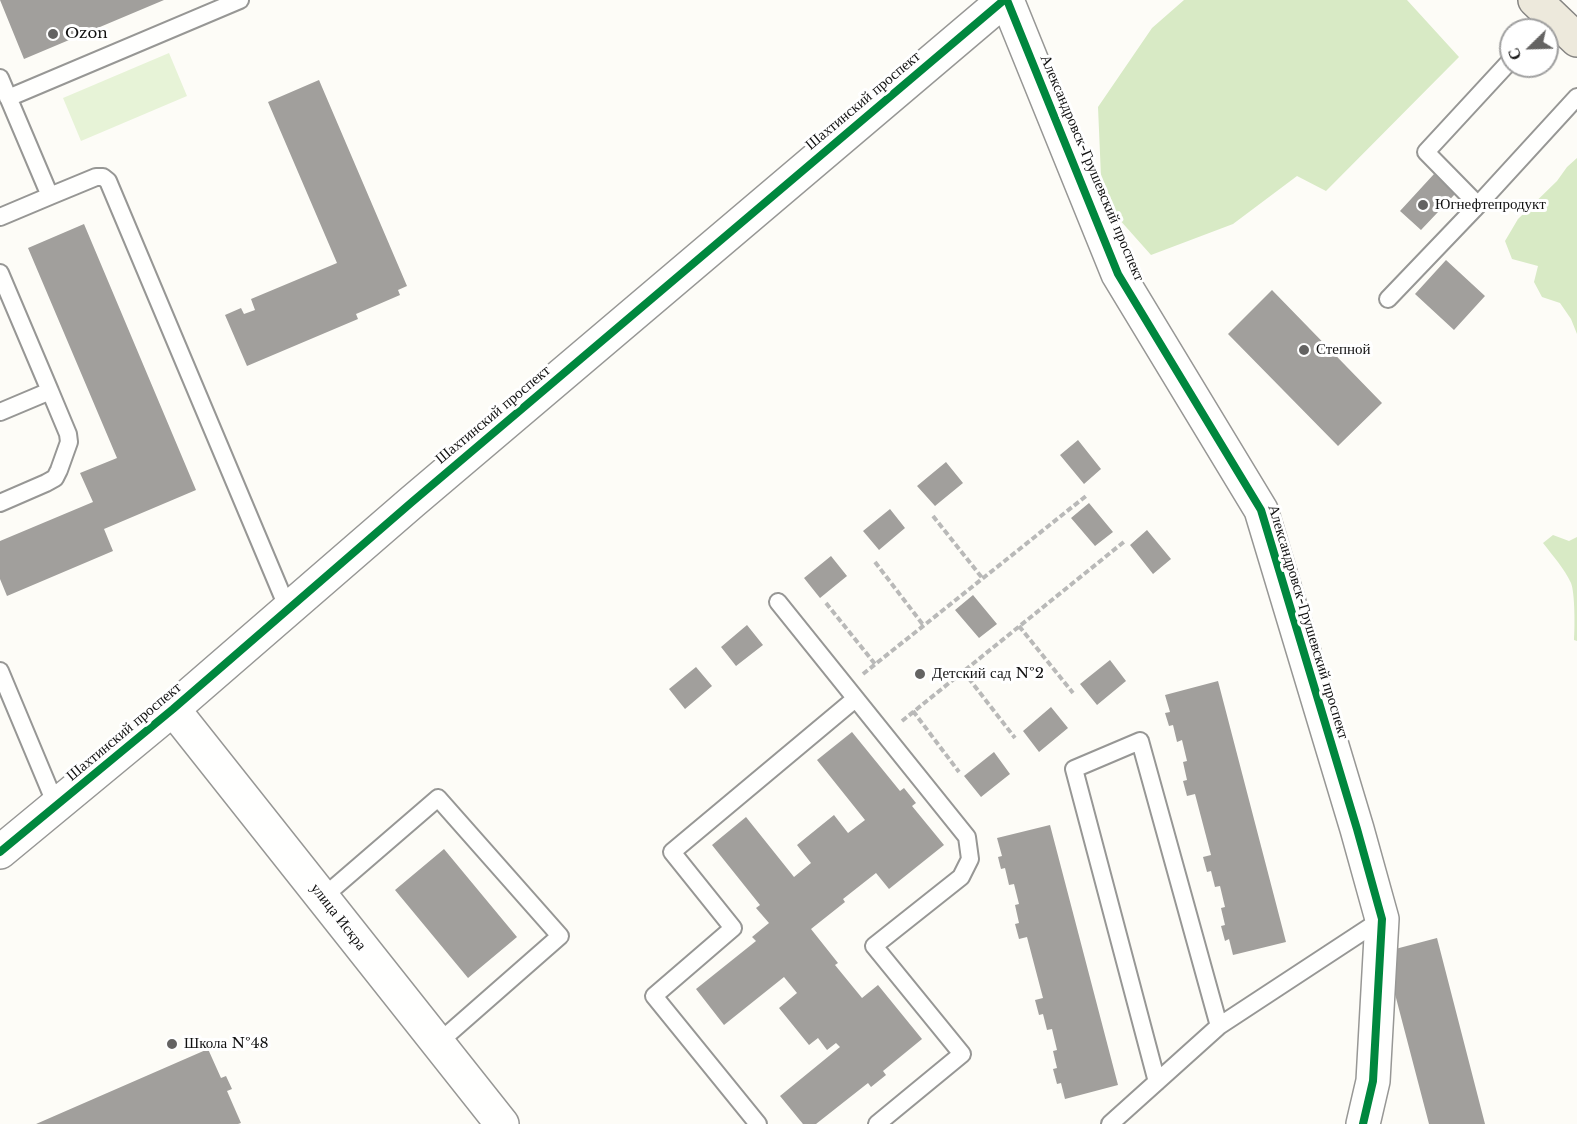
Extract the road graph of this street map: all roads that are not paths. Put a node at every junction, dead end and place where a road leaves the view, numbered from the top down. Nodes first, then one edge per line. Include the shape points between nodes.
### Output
1 (240, 0) edge
2 (1005, 0) edge
3 (1541, 15) edge
4 (1577, 40) edge
5 (1499, 73) edge
6 (0, 78) edge
7 (1577, 97) edge
8 (8, 98) junction
9 (50, 196) junction
10 (1478, 204) junction
11 (0, 217) edge
12 (0, 273) edge
13 (1388, 299) dead end
14 (50, 391) junction
15 (0, 412) edge
16 (0, 503) edge
17 (778, 602) dead end
18 (288, 609) junction
19 (0, 671) edge
20 (851, 694) junction
21 (173, 709) junction
22 (57, 805) junction
23 (0, 852) edge
24 (322, 898) junction
25 (1382, 918) junction
26 (1219, 1026) junction
27 (438, 1044) junction
28 (1157, 1082) junction
29 (502, 1124) edge
30 (758, 1124) edge
31 (877, 1124) edge
32 (1110, 1124) edge
33 (1363, 1124) edge

1 - 8 lane
2 - 18 street, Шахтинский проспект
2 - 25 street, Александровск-Грушевский проспект via 1118,273 1261,510
3 - 4 main road
5 - 10 lane via 1426,152
6 - 8 lane
7 - 10 lane
8 - 9 lane
9 - 11 lane
9 - 18 lane via 96,177 108,182
10 - 13 lane
12 - 14 lane
14 - 15 lane
14 - 16 lane via 69,442 59,470 55,478
17 - 20 lane
18 - 21 street, Шахтинский проспект
19 - 22 lane
20 - 30 lane via 672,852 734,928 654,996
20 - 31 lane via 967,837 970,859 961,877 874,946 962,1054
21 - 22 street, Шахтинский проспект
21 - 24 street, улица Искра
22 - 23 street, Шахтинский проспект
24 - 27 street, улица Искра
24 - 27 lane via 438,798 560,936
25 - 26 lane
25 - 33 street, Александровск-Грушевский проспект via 1373,1081
26 - 28 lane
26 - 28 lane via 1140,741 1074,769
27 - 29 street, улица Искра
28 - 32 lane

